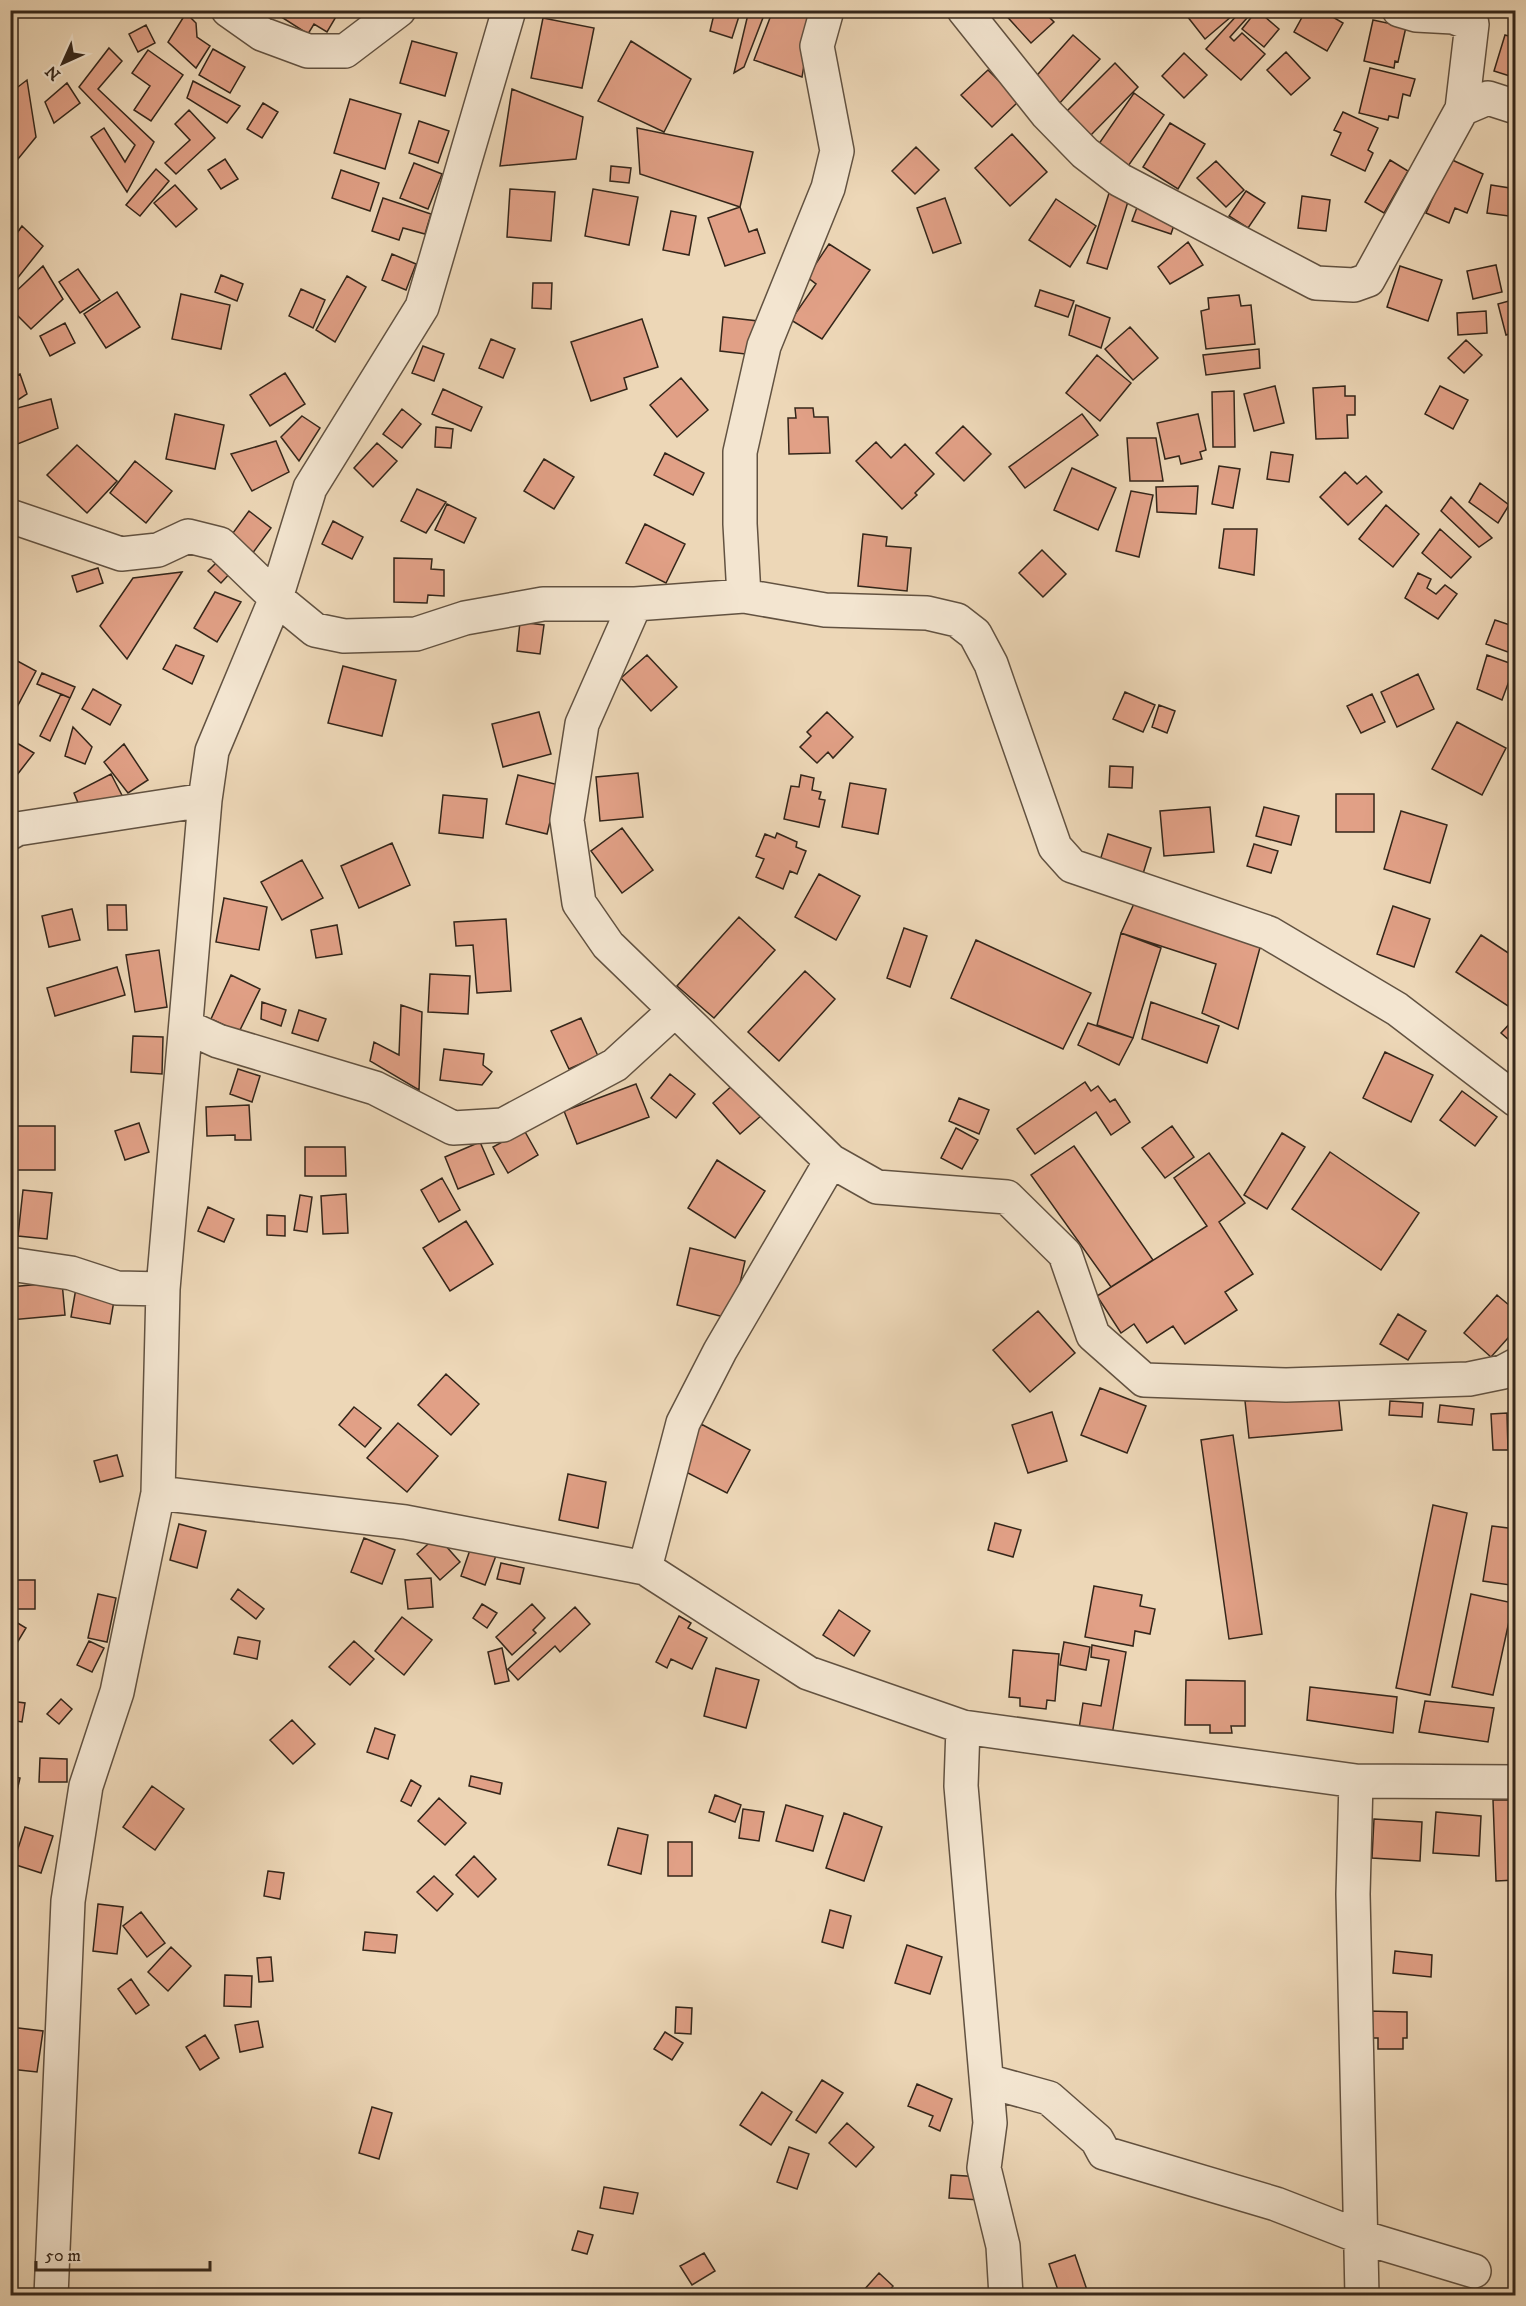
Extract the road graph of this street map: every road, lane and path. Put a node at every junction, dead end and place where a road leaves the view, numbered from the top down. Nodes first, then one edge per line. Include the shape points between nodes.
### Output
1 (228, 10) edge
2 (399, 10) edge
3 (509, 10) edge
4 (827, 10) edge
5 (964, 10) edge
6 (1399, 10) edge
7 (1515, 107) edge
8 (1462, 109) junction
9 (10, 516) edge
10 (744, 596) junction
11 (276, 598) junction
12 (635, 604) junction
13 (205, 801) junction
14 (10, 833) edge
15 (674, 1011) junction
16 (187, 1027) junction
17 (1515, 1100) edge
18 (831, 1161) junction
19 (10, 1264) edge
20 (163, 1289) junction
21 (1515, 1365) edge
22 (159, 1493) junction
23 (645, 1569) junction
24 (963, 1727) junction
25 (1356, 1781) junction
26 (1515, 1782) edge
27 (987, 2081) junction
28 (1361, 2237) junction
29 (1474, 2271) dead end
30 (51, 2295) edge
31 (1006, 2295) edge
32 (1362, 2295) edge

1 - 2 street via 262,34 308,51 345,51
3 - 11 street via 422,307 310,489
4 - 10 street via 817,46 837,151 828,188 764,346 740,452
5 - 8 street via 1047,114 1085,153 1120,180 1316,283 1354,285 1368,280
6 - 8 street via 1454,17 1473,24
7 - 8 street via 1488,98
9 - 11 street via 121,554 158,550 188,537 220,544
10 - 12 street
10 - 17 street via 825,610 927,613 957,620 975,634 991,664 1055,847 1071,866 1269,933 1397,1009
11 - 12 street via 315,630 344,636 416,634 465,618 543,604
11 - 13 street via 212,751
12 - 15 street via 582,724 567,820 579,903 608,945
13 - 14 street
13 - 16 street
15 - 16 street via 615,1065 502,1125 453,1128 375,1088 218,1041
15 - 18 street
16 - 20 street
18 - 21 street via 877,1187 1007,1197 1065,1254 1093,1335 1144,1380 1286,1385 1469,1379 1503,1372
18 - 23 street via 720,1351 683,1423
19 - 20 street via 70,1273 117,1288
20 - 22 street
22 - 23 street via 405,1521
22 - 30 street via 117,1692 86,1786 68,1901
23 - 24 street via 808,1673
24 - 25 street
24 - 27 street via 961,1786
25 - 26 street
25 - 28 street via 1353,1894
27 - 28 street via 1049,2098 1097,2140 1104,2153 1276,2204
27 - 31 street via 990,2123 984,2168 1003,2246
28 - 29 street
28 - 32 street

